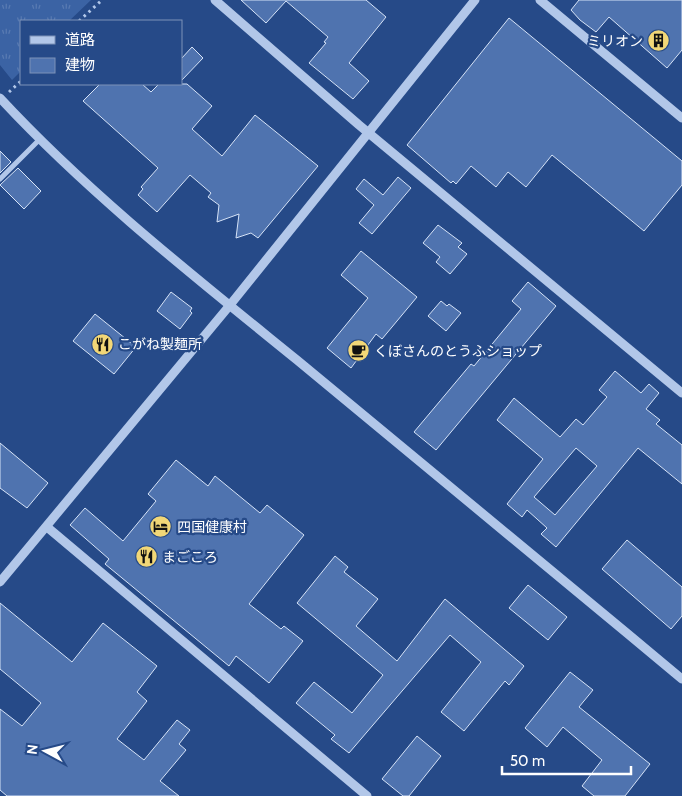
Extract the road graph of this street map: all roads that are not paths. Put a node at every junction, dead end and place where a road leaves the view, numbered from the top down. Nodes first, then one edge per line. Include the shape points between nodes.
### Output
1 (215, 0) edge
2 (475, 0) edge
3 (540, 0) edge
4 (0, 98) edge
5 (682, 118) edge
6 (368, 132) junction
7 (40, 139) junction
8 (0, 179) edge
9 (230, 305) junction
10 (682, 393) edge
11 (47, 527) junction
12 (0, 582) edge
13 (682, 678) edge
14 (366, 796) edge

1 - 6 street
2 - 6 street
3 - 5 street
4 - 7 street
6 - 9 street
6 - 10 street
7 - 8 street
7 - 9 street via 102,197
9 - 11 street
9 - 13 street
11 - 12 street
11 - 14 street

